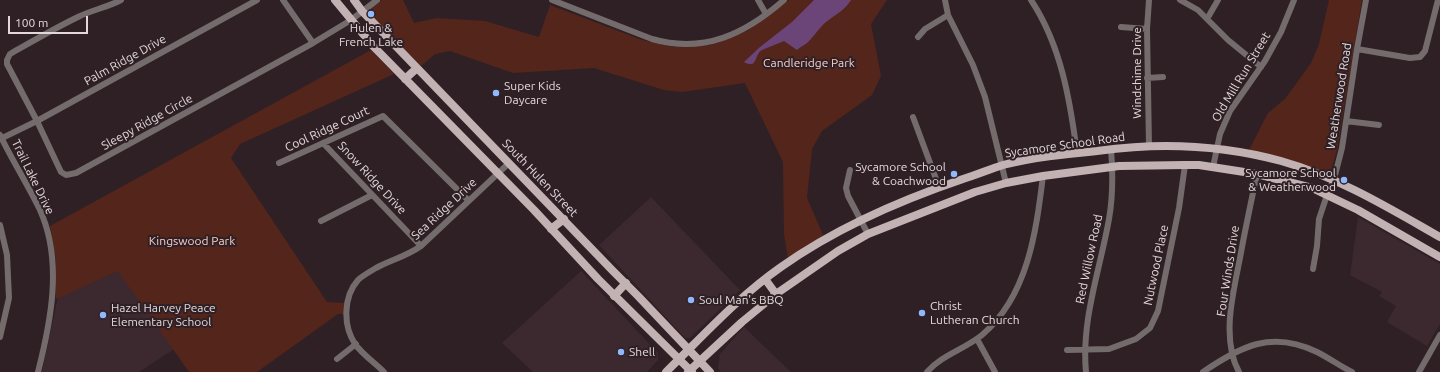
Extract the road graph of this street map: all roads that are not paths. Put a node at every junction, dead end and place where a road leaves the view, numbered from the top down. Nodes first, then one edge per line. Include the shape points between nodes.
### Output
1 (121, 0) edge
2 (257, 0) edge
3 (283, 0) edge
4 (335, 0) edge
5 (354, 0) edge
6 (377, 0) edge
7 (552, 0) edge
8 (758, 0) edge
9 (784, 0) edge
10 (945, 0) edge
11 (1031, 0) edge
12 (1149, 0) edge
13 (1180, 0) edge
14 (1218, 0) edge
15 (1294, 0) edge
16 (1366, 0) edge
17 (1438, 0) edge
18 (362, 10) junction
19 (766, 14) junction
20 (948, 15) junction
21 (1207, 19) junction
22 (351, 20) junction
23 (1122, 27) dead end
24 (1147, 29) junction
25 (918, 37) dead end
26 (313, 43) junction
27 (1357, 50) junction
28 (1261, 67) junction
29 (417, 68) junction
30 (1163, 77) dead end
31 (1147, 78) junction
32 (405, 79) junction
33 (913, 117) dead end
34 (37, 121) junction
35 (1346, 121) junction
36 (1378, 125) dead end
37 (1, 138) edge
38 (323, 143) junction
39 (1149, 146) junction
40 (1111, 149) junction
41 (1216, 149) junction
42 (1077, 153) junction
43 (279, 163) dead end
44 (509, 163) junction
45 (1002, 165) junction
46 (1184, 165) junction
47 (1112, 167) junction
48 (1212, 167) junction
49 (850, 170) dead end
50 (498, 174) junction
51 (1257, 174) junction
52 (1043, 176) junction
53 (1334, 180) junction
54 (1006, 183) junction
55 (939, 187) junction
56 (372, 195) junction
57 (1327, 195) junction
58 (470, 201) junction
59 (564, 219) junction
60 (321, 221) dead end
61 (861, 221) junction
62 (0, 226) edge
63 (551, 229) junction
64 (868, 234) junction
65 (1440, 237) edge
66 (421, 246) junction
67 (1440, 257) edge
68 (1313, 269) dead end
69 (765, 279) junction
70 (626, 283) junction
71 (776, 294) junction
72 (614, 296) junction
73 (2, 316) edge
74 (1440, 335) edge
75 (0, 337) edge
76 (977, 339) junction
77 (356, 344) junction
78 (690, 350) junction
79 (1067, 350) dead end
80 (1085, 350) junction
81 (1232, 353) junction
82 (337, 359) dead end
83 (679, 359) junction
84 (701, 361) junction
85 (690, 371) edge
86 (38, 372) edge
87 (384, 372) edge
88 (666, 372) edge
89 (710, 372) edge
90 (927, 372) edge
91 (995, 372) edge
92 (1086, 372) edge
93 (1203, 372) edge
94 (1239, 372) edge
95 (1352, 372) edge
96 (1419, 372) edge

1 - 34 street, Sleepy Ridge Circle via 80,16 10,54 7,64
2 - 34 street, Palm Ridge Drive
3 - 26 street
4 - 22 main road
5 - 18 main road, South Hulen Street
6 - 18 street, Sleepy Ridge Circle
7 - 19 street via 652,39 679,44 705,43 722,38 743,30
8 - 19 street
9 - 19 street
10 - 20 street
11 - 42 street via 1044,23 1062,68 1072,112
12 - 24 street, Windchime Drive
13 - 21 street via 1198,10
14 - 21 street
15 - 28 street, Old Mill Run Street via 1281,32
16 - 27 street, Weatherwood Road
17 - 27 street via 1425,51 1420,57 1410,58
18 - 22 street, Sleepy Ridge Circle
18 - 29 main road, South Hulen Street
20 - 25 street via 925,29
20 - 45 street via 985,97
21 - 28 street
22 - 26 street, Sleepy Ridge Circle
22 - 32 main road
23 - 24 street
24 - 31 street, Windchime Drive
26 - 34 street, Sleepy Ridge Circle via 70,175 62,172
27 - 35 street, Weatherwood Road
28 - 41 street, Old Mill Run Street via 1230,111
29 - 32 main road
29 - 44 main road, South Hulen Street
30 - 31 street
31 - 39 street, Windchime Drive
32 - 50 main road
33 - 55 street
34 - 37 street, Palm Ridge Drive
35 - 36 street
35 - 53 street, Weatherwood Road
37 - 86 street, Trail Lake Drive via 40,212 48,236 53,278 51,311
38 - 43 street, Cool Ridge Court
38 - 56 street, Snow Ridge Drive
38 - 58 street, Cool Ridge Court via 383,116
39 - 40 main road, Sycamore School Road
39 - 41 main road, Sycamore School Road
40 - 42 main road, Sycamore School Road
40 - 47 street, Red Willow Road
41 - 48 street, Old Mill Run Street
41 - 53 main road, Sycamore School Road via 1282,161
42 - 45 main road, Sycamore School Road
44 - 50 street, Sea Ridge Drive
44 - 59 main road, South Hulen Street
45 - 54 street
45 - 55 main road, Sycamore School Road
46 - 47 main road
46 - 48 main road
46 - 80 street, Nutwood Place via 1179,208 1156,318 1150,328 1136,340 1109,349
47 - 52 main road
47 - 80 street, Red Willow Road via 1109,217 1089,309
48 - 51 main road
49 - 61 street via 846,188
50 - 58 street, Sea Ridge Drive
50 - 63 main road
51 - 57 main road via 1312,188
51 - 81 street, Four Winds Drive via 1232,298
52 - 54 main road
52 - 76 street via 1028,260 1016,291 996,321
53 - 57 street, Weatherwood Road
53 - 65 main road, Sycamore School Road via 1359,191
54 - 64 main road via 975,192
55 - 61 main road, Sycamore School Road
56 - 60 street
56 - 66 street, Snow Ridge Drive
57 - 67 main road
57 - 68 street, Weatherwood Road via 1319,219
58 - 66 street, Sea Ridge Drive
59 - 63 main road
59 - 70 main road, South Hulen Street
61 - 64 street
61 - 69 main road, Sycamore School Road via 823,240
62 - 73 street via 7,255 9,298
63 - 72 main road
64 - 71 main road via 838,251
66 - 77 street, Sea Ridge Drive via 376,268 359,280 353,289 347,307 347,325
69 - 71 main road
69 - 78 main road, Sycamore School Road via 732,307
70 - 72 main road
70 - 78 main road, South Hulen Street
71 - 84 main road
72 - 83 main road
73 - 75 street
74 - 96 street
76 - 90 street
76 - 91 street
77 - 82 street
77 - 87 street, Sea Ridge Drive
78 - 83 main road, Sycamore School Road
78 - 84 main road, South Hulen Street
79 - 80 street, Nutwood Place
80 - 92 street, Red Willow Road
81 - 93 street
81 - 94 street, Four Winds Drive
81 - 95 street via 1266,342 1290,342 1318,352
83 - 85 main road
83 - 88 main road, Sycamore School Road
84 - 85 main road
84 - 89 main road, South Hulen Street

